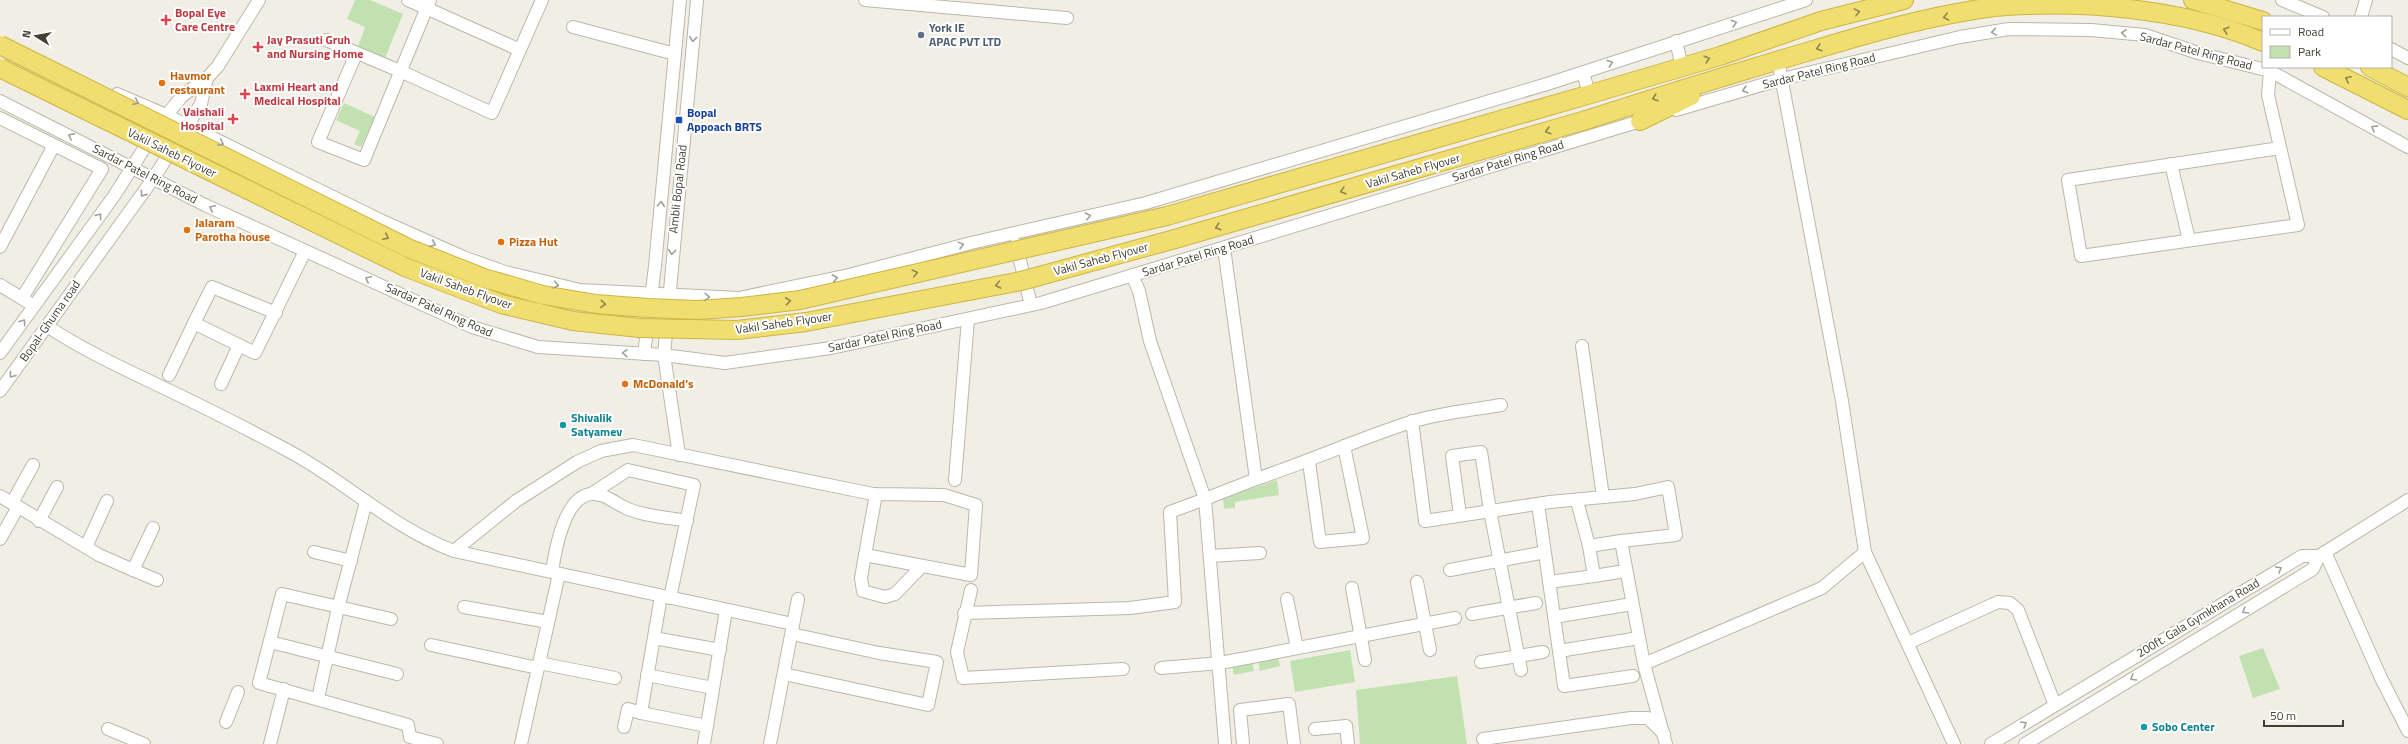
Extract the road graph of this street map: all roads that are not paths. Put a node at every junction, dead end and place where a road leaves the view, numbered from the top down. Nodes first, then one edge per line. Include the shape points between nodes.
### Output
1 (259, 0) edge
2 (408, 0) edge
3 (542, 0) edge
4 (680, 0) edge
5 (697, 0) edge
6 (865, 0) edge
7 (1806, 0) edge
8 (1904, 0) edge
9 (2193, 0) edge
10 (2282, 0) edge
11 (2366, 0) edge
12 (428, 4) edge
13 (2321, 16) edge
14 (2361, 16) edge
15 (1067, 18) dead end
16 (2262, 21) edge
17 (573, 27) dead end
18 (0, 36) edge
19 (326, 40) dead end
20 (1676, 41) junction
21 (2262, 42) edge
22 (0, 45) edge
23 (520, 50) junction
24 (2392, 50) edge
25 (356, 54) junction
26 (675, 54) junction
27 (2408, 58) edge
28 (1778, 60) junction
29 (1682, 67) junction
30 (0, 68) edge
31 (2325, 68) edge
32 (2372, 68) edge
33 (400, 71) junction
34 (1740, 71) junction
35 (2270, 71) junction
36 (1583, 72) junction
37 (207, 78) junction
38 (1782, 79) junction
39 (2408, 87) edge
40 (1583, 96) junction
41 (0, 101) edge
42 (2408, 110) edge
43 (166, 115) junction
44 (0, 118) edge
45 (1640, 121) junction
46 (1595, 123) junction
47 (186, 126) junction
48 (54, 145) junction
49 (2408, 147) edge
50 (2280, 148) junction
51 (2171, 164) junction
52 (131, 168) junction
53 (153, 179) junction
54 (1013, 233) junction
55 (2189, 240) junction
56 (0, 247) edge
57 (1224, 248) junction
58 (305, 251) junction
59 (1132, 276) junction
60 (0, 285) edge
61 (652, 294) junction
62 (668, 296) junction
63 (22, 298) junction
64 (1031, 305) junction
65 (34, 306) junction
66 (276, 313) junction
67 (968, 319) junction
68 (194, 323) junction
69 (47, 326) junction
70 (238, 345) junction
71 (1582, 346) dead end
72 (0, 354) edge
73 (644, 354) junction
74 (664, 355) junction
75 (169, 375) dead end
76 (220, 384) dead end
77 (0, 391) edge
78 (1501, 405) dead end
79 (1412, 421) junction
80 (1344, 446) junction
81 (680, 455) junction
82 (1309, 462) junction
83 (33, 465) dead end
84 (1256, 479) junction
85 (955, 480) dead end
86 (57, 487) dead end
87 (591, 494) junction
88 (876, 494) junction
89 (0, 496) edge
90 (1603, 497) junction
91 (1205, 499) junction
92 (1577, 500) junction
93 (2408, 500) edge
94 (107, 501) dead end
95 (366, 502) junction
96 (1538, 504) junction
97 (15, 505) junction
98 (1490, 511) junction
99 (1460, 515) junction
100 (39, 521) junction
101 (687, 521) junction
102 (153, 528) dead end
103 (0, 539) edge
104 (1621, 541) junction
105 (1589, 546) junction
106 (86, 547) junction
107 (454, 551) junction
108 (314, 552) dead end
109 (1865, 552) junction
110 (1260, 553) dead end
111 (1540, 553) dead end
112 (2322, 554) junction
113 (865, 555) junction
114 (1210, 556) junction
115 (1500, 561) junction
116 (350, 562) junction
117 (922, 566) junction
118 (133, 570) junction
119 (1450, 570) dead end
120 (1625, 571) junction
121 (555, 573) junction
122 (1594, 576) junction
123 (157, 580) dead end
124 (1417, 582) dead end
125 (1549, 582) junction
126 (1352, 588) dead end
127 (971, 590) dead end
128 (666, 597) junction
129 (798, 599) dead end
130 (1288, 599) dead end
131 (1536, 603) dead end
132 (1632, 604) junction
133 (464, 606) dead end
134 (338, 608) junction
135 (1509, 608) junction
136 (726, 610) junction
137 (964, 613) junction
138 (1472, 614) dead end
139 (1554, 617) junction
140 (1455, 618) dead end
141 (391, 619) dead end
142 (548, 622) junction
143 (1425, 624) junction
144 (792, 629) junction
145 (1362, 636) junction
146 (654, 638) junction
147 (1639, 638) junction
148 (270, 642) junction
149 (1908, 643) junction
150 (431, 645) dead end
151 (1297, 648) junction
152 (720, 650) junction
153 (1430, 650) dead end
154 (1559, 651) junction
155 (1543, 652) dead end
156 (1518, 656) junction
157 (327, 657) junction
158 (1365, 660) dead end
159 (1481, 662) dead end
160 (1220, 663) junction
161 (1644, 664) junction
162 (539, 665) junction
163 (1161, 668) dead end
164 (1123, 669) dead end
165 (1521, 670) dead end
166 (397, 674) dead end
167 (784, 674) junction
168 (647, 675) junction
169 (1634, 676) dead end
170 (615, 678) dead end
171 (713, 688) junction
172 (284, 689) junction
173 (238, 692) dead end
174 (318, 698) junction
175 (2055, 705) junction
176 (641, 713) junction
177 (226, 722) dead end
178 (707, 726) junction
179 (624, 727) dead end
180 (108, 729) dead end
181 (1315, 729) dead end
182 (2408, 731) edge
183 (1483, 739) dead end
184 (1665, 739) edge
185 (144, 744) edge
186 (270, 744) edge
187 (437, 744) edge
188 (521, 744) edge
189 (704, 744) edge
190 (770, 744) edge
191 (1225, 744) edge
192 (1243, 744) edge
193 (1294, 744) edge
194 (1348, 744) edge
195 (1954, 744) edge
196 (1991, 744) edge
197 (2025, 744) edge

1 - 37 street
2 - 12 street
3 - 23 street
4 - 26 street, Ambli Bopal Road
5 -> 62 street, Ambli Bopal Road
6 - 15 street
20 -> 7 street
29 -> 8 highway via 1821,21
9 - 16 highway
10 - 13 street
11 - 14 street
12 - 23 street
12 - 33 street
17 - 26 street
18 -> 43 street via 57,66
19 - 25 street
20 - 29 street
36 -> 20 street
21 -> 28 highway, Sardar Patel Ring Road via 2187,19 2137,9 2064,4 1994,7 1946,16 1868,34
22 -> 40 highway, Vakil Saheb Flyover, bridge via 408,248 484,278 543,295 596,304 697,310 742,308 800,300 1167,216
23 - 33 street via 492,113
24 - 27 street
25 - 33 street
25 - 33 street via 318,142 337,150 364,160
61 -> 26 street, Ambli Bopal Road
28 - 34 highway, Sardar Patel Ring Road
28 - 38 street
29 - 40 highway
46 -> 30 highway, Vakil Saheb Flyover, bridge via 1021,281 806,322 737,330 640,328 573,320 501,304 405,267
42 -> 31 highway
32 - 39 highway
34 - 45 highway
34 -> 46 highway, Sardar Patel Ring Road
35 -> 38 street, Sardar Patel Ring Road via 2198,53 2145,35 2091,30 2009,30 1960,37
49 -> 35 street, Sardar Patel Ring Road
35 - 50 street via 2268,94
36 - 40 street
54 -> 36 street via 1146,203
37 - 43 street via 182,96
37 - 47 street, Bopal-Ghuma road via 201,104
38 -> 45 street, Sardar Patel Ring Road
38 - 109 street via 1842,401
52 -> 41 street, Sardar Patel Ring Road
43 - 47 street
43 - 52 street
44 - 48 street
45 - 46 street, Sardar Patel Ring Road
46 - 57 street, Sardar Patel Ring Road
47 - 53 street, Bopal-Ghuma road
47 -> 61 street via 346,204 456,254 505,272 580,290
48 - 56 street
48 - 63 street via 102,169
50 - 51 street
50 - 55 street via 2298,225
51 - 55 street
51 - 55 street via 2068,180 2081,256
52 - 53 street, Sardar Patel Ring Road
65 -> 52 street via 114,196
58 -> 53 street, Sardar Patel Ring Road
53 -> 69 street, Bopal-Ghuma road
62 -> 54 street via 739,298 849,275
54 - 64 street
57 - 59 street, Sardar Patel Ring Road
57 - 84 street
58 - 66 street
73 -> 58 street, Sardar Patel Ring Road via 559,350 497,336
59 - 64 street, Sardar Patel Ring Road
59 - 91 street via 1139,291 1150,341
60 - 63 street
61 - 62 street
61 - 73 street, Ambli Bopal Road
62 - 74 street, Ambli Bopal Road
63 - 65 street
64 - 67 street, Sardar Patel Ring Road
72 -> 65 street
66 - 68 street via 212,287
66 - 70 street via 255,353
67 - 74 street, Sardar Patel Ring Road via 831,348 725,362
67 - 85 street
68 - 70 street
68 - 75 street
69 -> 77 street, Bopal-Ghuma road
69 - 95 street via 95,355 210,410 295,455
70 - 76 street
71 - 90 street
73 - 74 street, Sardar Patel Ring Road
74 - 81 street, Ambli Bopal Road
78 - 79 street
79 - 80 street
79 - 99 street via 1425,521
80 - 82 street
80 - 82 street via 1363,538 1320,542
81 - 88 street
81 - 107 street via 633,445 601,451 577,462 516,501
82 - 84 street
83 - 97 street
84 - 91 street
86 - 100 street
87 - 101 street via 612,498 622,506 639,511
87 - 101 street via 628,470 688,482 694,485
87 - 121 street via 578,500 564,520
88 - 113 street
88 - 117 street via 944,495 976,505 971,574
89 - 97 street
90 - 92 street
90 - 104 street via 1668,487 1676,535
91 - 114 street
91 - 137 street via 1170,512 1175,602 1130,608
92 - 96 street
92 - 105 street
93 - 112 street, 200ft. Gala Gymkhana Road
94 - 106 street
95 - 107 street via 435,544
95 - 116 street
96 - 98 street
96 - 125 street
97 - 100 street
97 - 103 street
98 - 99 street
98 - 99 street via 1481,452 1452,456
98 - 115 street
100 - 106 street
101 - 128 street
102 - 118 street
104 - 105 street
104 - 120 street
105 - 122 street
106 - 118 street
107 - 121 street
108 - 116 street
109 - 149 street via 1875,579
109 - 161 street via 1822,588
110 - 114 street
111 - 115 street
175 -> 112 street, 200ft. Gala Gymkhana Road via 2302,556
112 - 182 street
112 -> 197 street via 2313,569
113 - 117 street
113 - 117 street via 861,578 863,591 884,598 895,594
114 - 160 street
115 - 119 street
115 - 135 street
116 - 134 street
118 - 123 street
120 - 122 street
120 - 132 street
121 - 128 street
121 - 142 street
122 - 125 street
124 - 143 street
125 - 139 street
126 - 145 street
127 - 137 street
128 - 136 street
128 - 146 street
129 - 144 street
130 - 151 street
131 - 135 street
132 - 139 street
132 - 147 street
133 - 142 street
134 - 141 street
134 - 148 street via 282,594
134 - 157 street
135 - 138 street
135 - 156 street
136 - 144 street
136 - 152 street
137 - 164 street via 958,652 963,678
139 - 154 street
140 - 143 street
142 - 162 street
143 - 145 street
143 - 153 street
144 - 167 street
144 - 167 street via 879,653 937,662 928,705
145 - 151 street
145 - 158 street
146 - 152 street
146 - 168 street
147 - 154 street
147 - 161 street
148 - 157 street
148 - 172 street via 260,683
149 - 175 street via 1998,602 2010,603 2018,610
149 - 195 street
150 - 162 street
151 - 160 street
152 - 171 street
154 - 169 street via 1564,686
155 - 156 street
156 - 159 street
156 - 165 street
157 - 166 street
157 - 174 street
160 - 163 street
160 - 191 street
161 - 184 street
162 - 170 street
162 - 188 street
167 - 190 street
168 - 171 street
168 - 176 street
171 - 178 street
172 - 174 street
172 - 186 street
173 - 177 street
174 - 187 street via 408,725 410,737
196 -> 175 street, 200ft. Gala Gymkhana Road
176 - 178 street
176 - 179 street via 628,709
178 - 189 street
180 - 185 street
181 - 194 street via 1346,726
183 - 184 street via 1637,718 1648,718
192 - 193 street via 1240,710 1289,704

